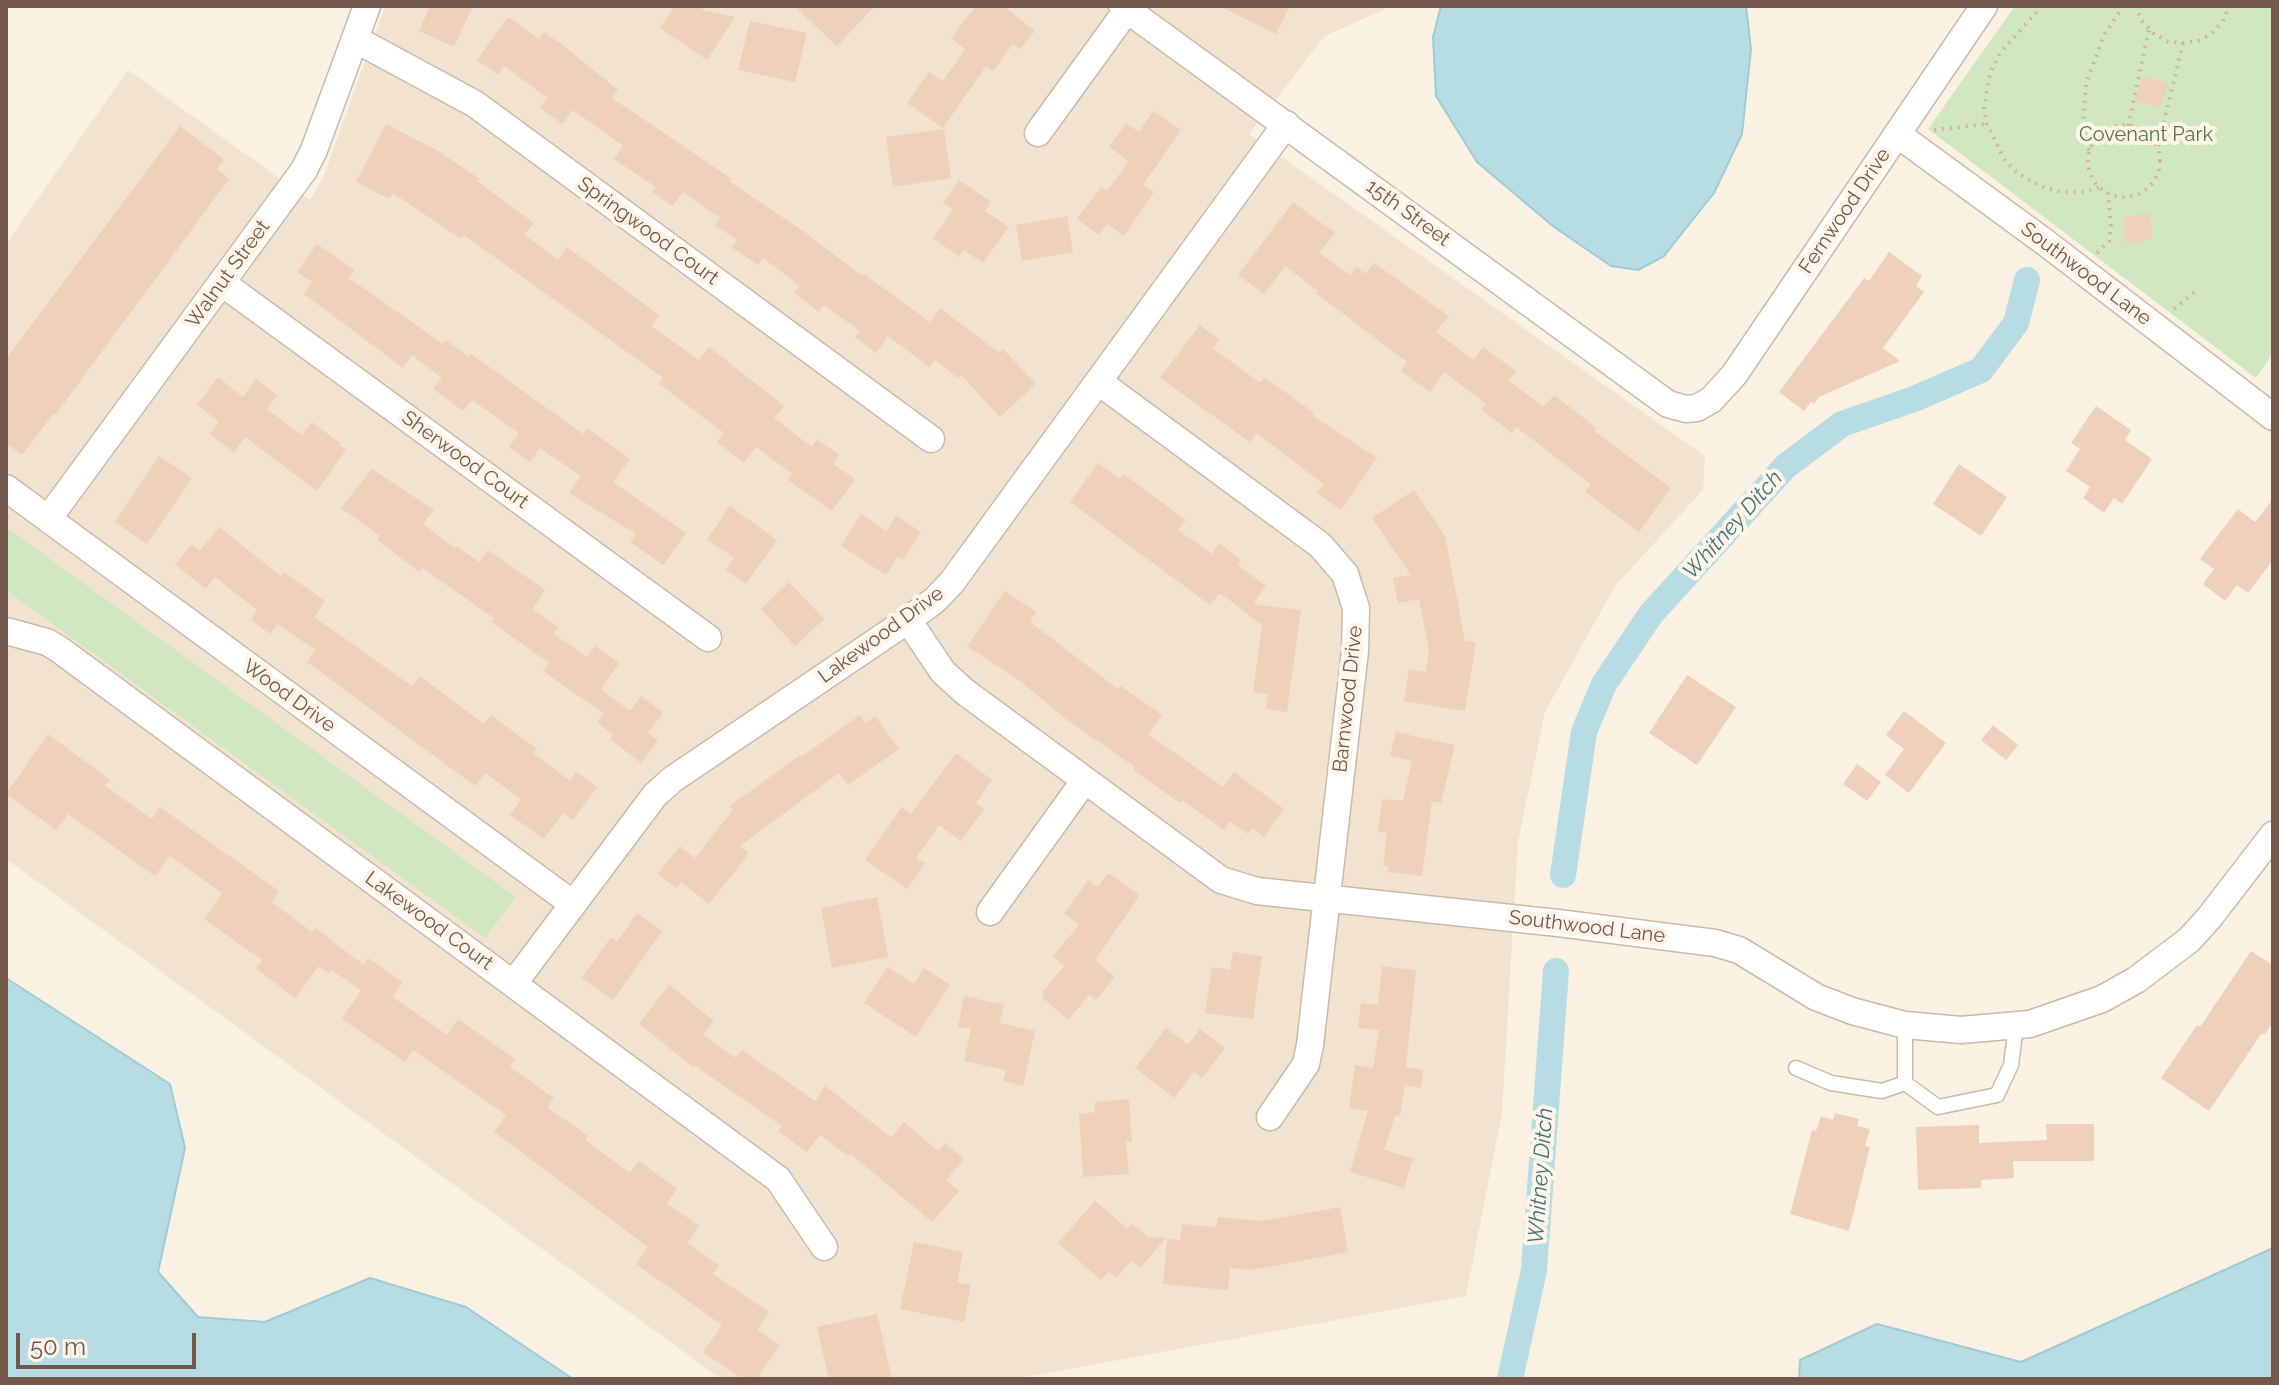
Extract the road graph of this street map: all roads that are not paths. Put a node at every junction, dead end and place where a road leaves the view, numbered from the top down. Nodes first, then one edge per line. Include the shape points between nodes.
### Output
1 (367, 6) edge
2 (1984, 6) edge
3 (1125, 8) edge
4 (355, 39) junction
5 (1286, 124) junction
6 (1038, 133) dead end
7 (1897, 134) junction
8 (222, 283) junction
9 (1099, 382) junction
10 (1697, 408) joint
11 (2273, 417) edge
12 (931, 439) dead end
13 (6, 488) edge
14 (48, 519) junction
15 (908, 620) junction
16 (6, 631) edge
17 (708, 638) dead end
18 (1085, 780) junction
19 (2273, 835) edge
20 (1326, 900) junction
21 (573, 904) junction
22 (990, 912) dead end
23 (514, 983) junction
24 (1905, 1025) junction
25 (2016, 1026) junction
26 (1796, 1068) dead end
27 (1905, 1083) junction
28 (1270, 1117) dead end
29 (824, 1247) dead end

1 - 4 street, Walnut Street
2 - 7 street, Fernwood Drive
3 - 5 street, 15th Street
3 - 6 street
4 - 8 street, Walnut Street via 304,170
4 - 12 street, Springwood Court via 475,104
5 - 9 street, Lakewood Drive
5 - 10 street, 15th Street via 1668,404
7 - 10 street, Fernwood Drive via 1734,375
7 - 11 street, Southwood Lane
8 - 14 street, Walnut Street
8 - 17 street, Sherwood Court
9 - 15 street, Lakewood Drive via 952,582
9 - 20 street, Barnwood Drive via 1320,545 1350,583 1356,608 1355,651
13 - 14 street, Wood Drive
14 - 21 street, Wood Drive
15 - 18 street, Southwood Lane via 943,672 965,692
15 - 21 street, Lakewood Drive via 655,795
16 - 23 street, Lakewood Court via 60,650
18 - 20 street, Southwood Lane via 1221,880 1257,891
18 - 22 street
19 - 25 street, Southwood Lane via 2209,918 2173,954 2102,999
20 - 24 street, Southwood Lane via 1715,943 1739,950 1816,997
20 - 28 street, Barnwood Drive via 1306,1064
21 - 23 street, Lakewood Drive
23 - 29 street, Lakewood Court via 778,1179
24 - 25 street, Southwood Lane via 1961,1030
24 - 27 lane
25 - 27 lane via 2011,1065 1997,1095 1938,1107
26 - 27 lane via 1831,1083 1882,1091

